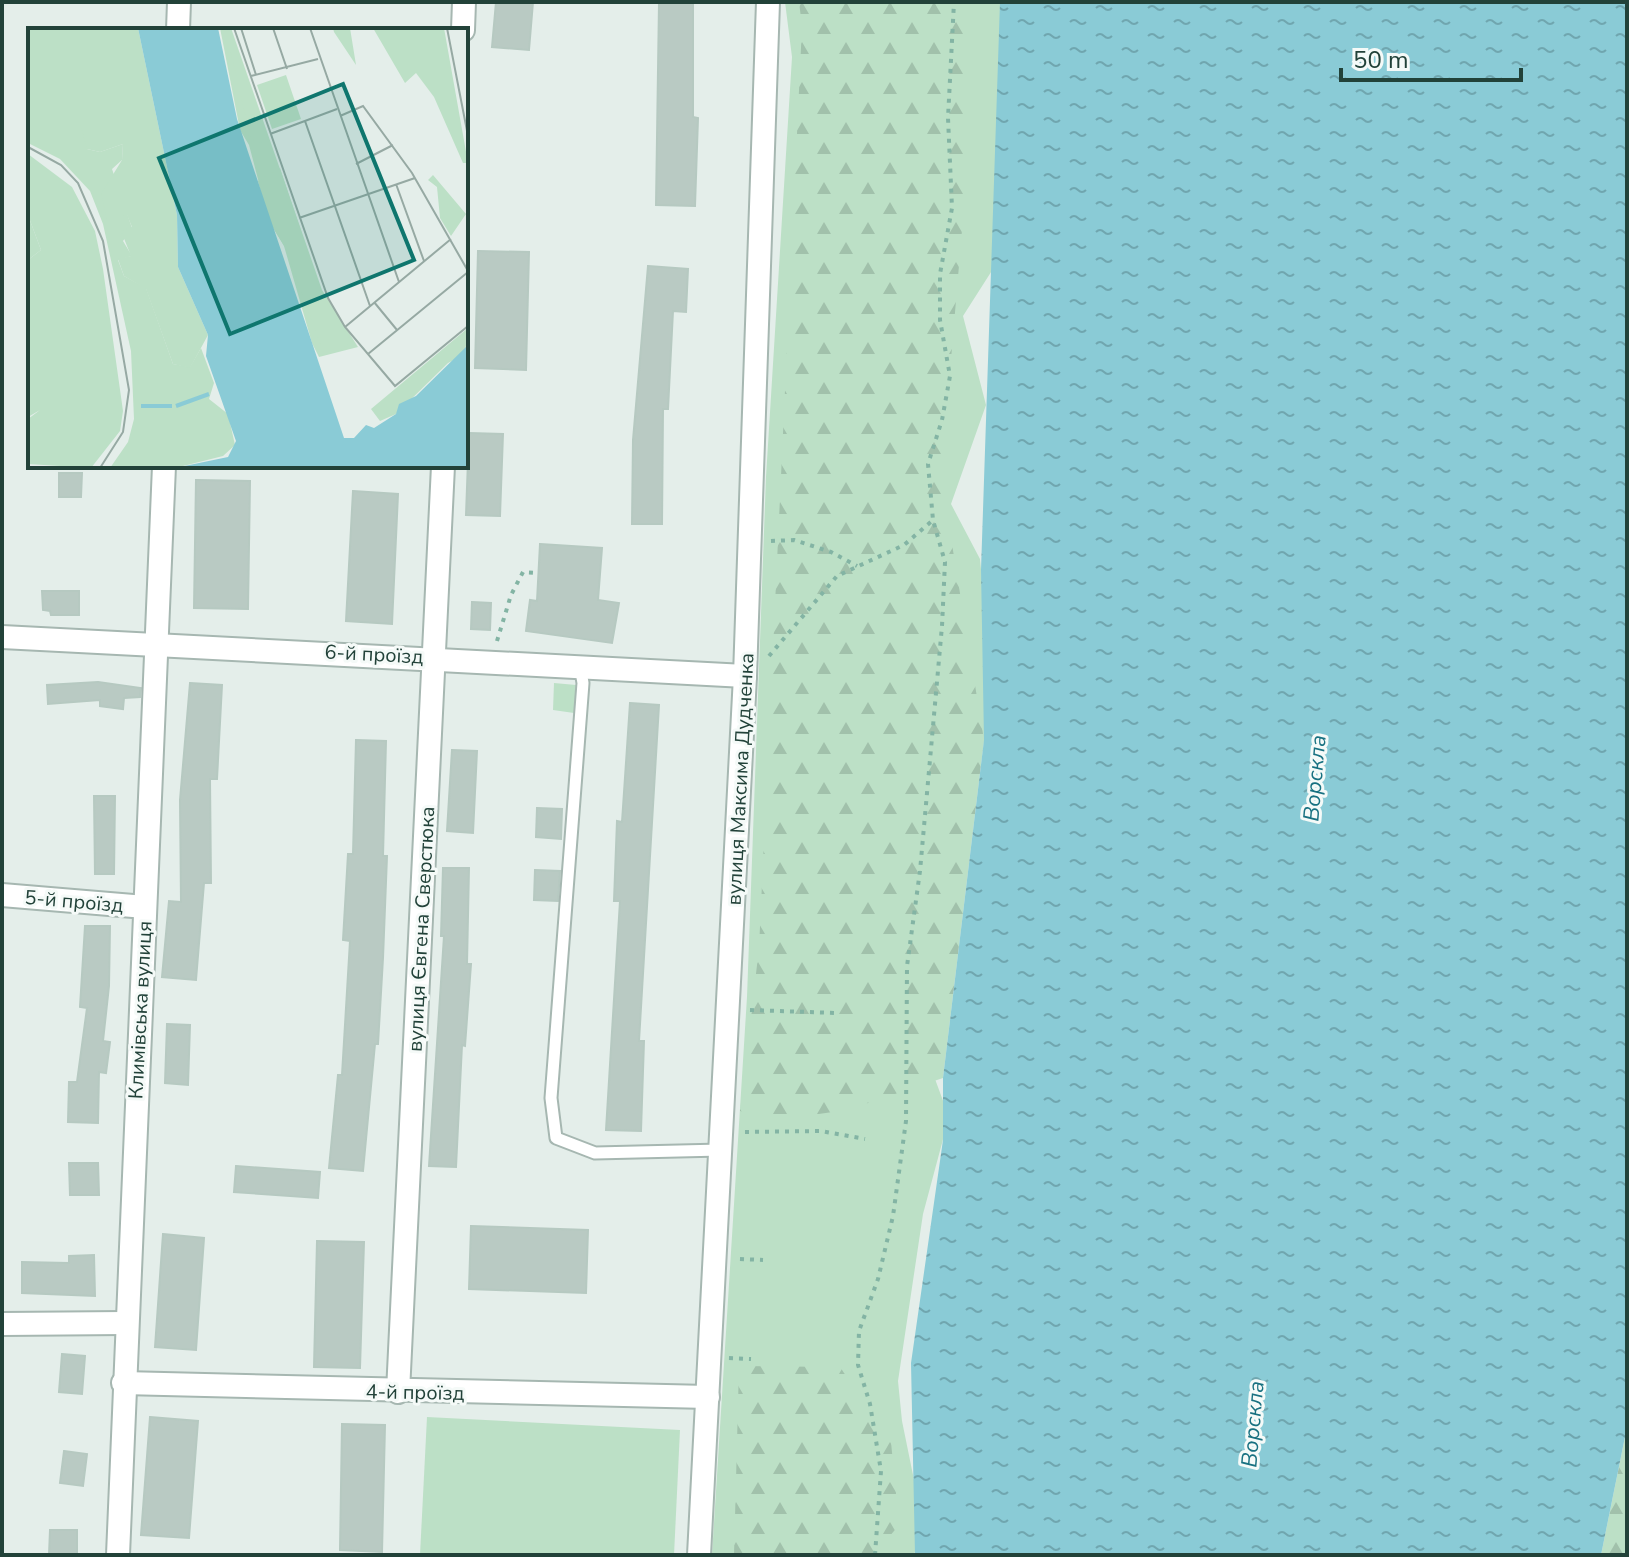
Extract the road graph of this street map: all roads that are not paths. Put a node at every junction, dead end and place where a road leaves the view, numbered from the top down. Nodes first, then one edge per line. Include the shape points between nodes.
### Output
1 (179, 2) edge
2 (464, 2) edge
3 (768, 2) edge
4 (178, 28) edge
5 (463, 28) edge
6 (164, 468) edge
7 (443, 468) edge
8 (2, 637) edge
9 (158, 644) junction
10 (434, 657) junction
11 (580, 666) junction
12 (745, 676) junction
13 (2, 895) edge
14 (145, 907) junction
15 (728, 1141) junction
16 (125, 1323) junction
17 (2, 1324) edge
18 (123, 1383) junction
19 (398, 1392) junction
20 (708, 1397) junction
21 (118, 1555) edge
22 (699, 1555) edge

1 - 4 street
2 - 5 street
3 - 12 street, вулиця Максима Дудченка
6 - 9 street, Климівська вулиця
7 - 10 street, вулиця Євгена Сверстюка
8 - 9 street, 6-й проїзд
9 - 10 street, 6-й проїзд
9 - 14 street, Климівська вулиця
10 - 11 street, 6-й проїзд
10 - 19 street, вулиця Євгена Сверстюка
11 - 12 street, 6-й проїзд
11 - 15 lane via 583,683 551,1098 556,1138 595,1153
12 - 15 street, вулиця Максима Дудченка
13 - 14 street, 5-й проїзд
14 - 16 street, Климівська вулиця
15 - 20 street, вулиця Максима Дудченка
16 - 17 street
16 - 18 street, Климівська вулиця
18 - 19 street, 4-й проїзд
18 - 21 street, Климівська вулиця
19 - 20 street, 4-й проїзд
20 - 22 street, вулиця Максима Дудченка

